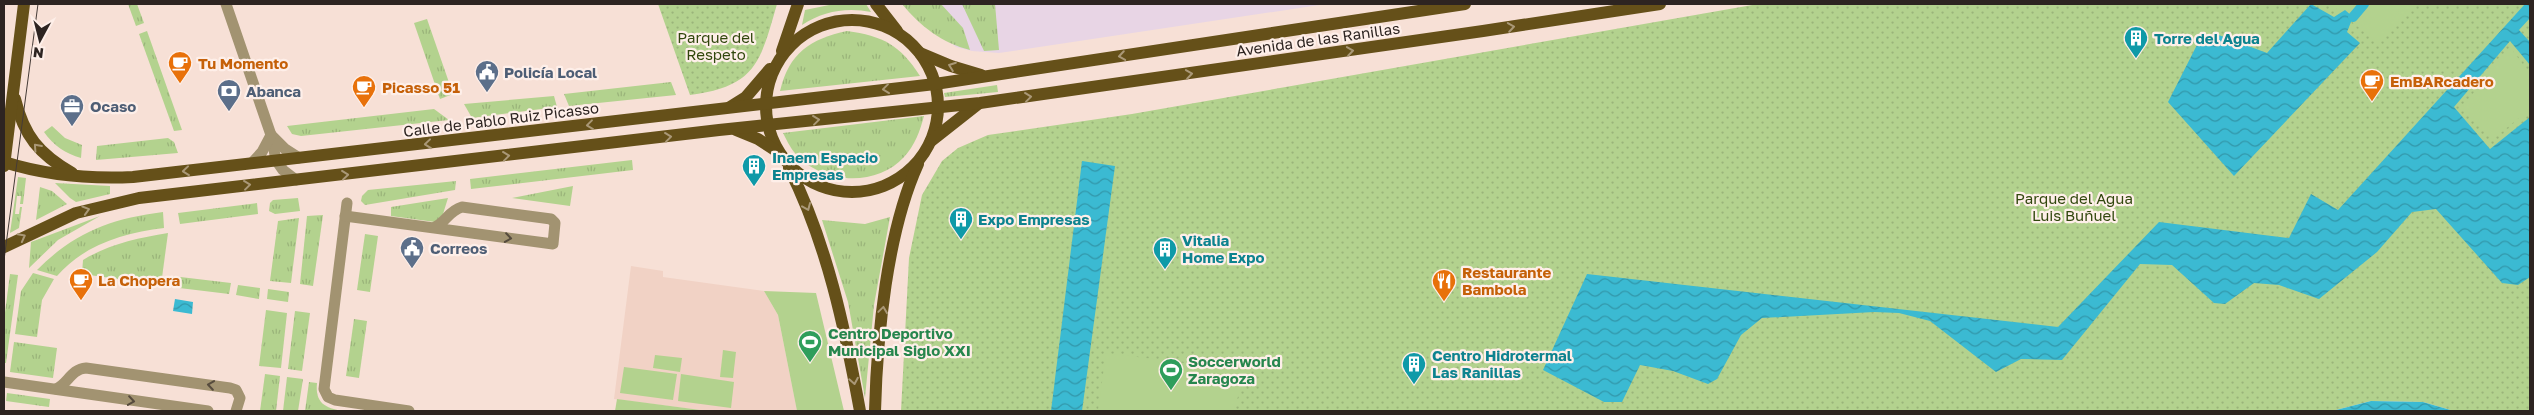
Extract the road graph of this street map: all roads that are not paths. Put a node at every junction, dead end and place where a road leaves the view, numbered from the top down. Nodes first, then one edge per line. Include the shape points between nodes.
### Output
1 (24, 4) edge
2 (226, 4) edge
3 (798, 4) edge
4 (876, 4) edge
5 (1465, 4) edge
6 (1660, 4) edge
7 (900, 34) junction
8 (920, 53) junction
9 (777, 62) junction
10 (986, 76) junction
11 (935, 84) junction
12 (8, 95) edge
13 (980, 103) junction
14 (765, 104) junction
15 (938, 106) junction
16 (728, 108) junction
17 (767, 126) junction
18 (734, 129) junction
19 (271, 135) junction
20 (931, 140) junction
21 (778, 152) junction
22 (922, 156) junction
23 (299, 158) junction
24 (276, 160) junction
25 (4, 163) edge
26 (252, 163) junction
27 (787, 163) junction
28 (76, 176) junction
29 (296, 180) junction
30 (347, 203) dead end
31 (455, 210) junction
32 (345, 216) junction
33 (433, 228) junction
34 (460, 232) junction
35 (4, 247) edge
36 (78, 370) junction
37 (4, 382) edge
38 (56, 390) junction
39 (83, 394) junction
40 (351, 403) junction
41 (382, 410) edge
42 (208, 411) edge
43 (236, 411) edge
44 (361, 411) edge
45 (409, 411) edge
46 (860, 411) edge
47 (875, 411) edge

1 - 12 main road
2 - 19 street
3 - 9 main road via 792,28
4 - 7 main road
5 -> 10 main road, Avenida de las Ranillas
13 -> 6 main road, Avenida de las Ranillas
7 - 8 main road
7 - 9 main road, Calle de Pablo Ruiz Picasso via 875,23 837,21 802,35
10 -> 8 main road, Avenida de las Ranillas
8 - 11 main road
9 - 14 main road via 768,82
9 - 16 main road, Calle de Pablo Ruiz Picasso via 746,97
10 - 11 main road, Avenida de las Ranillas
11 -> 14 main road, Avenida de las Ranillas
11 - 15 main road
12 - 25 main road
28 -> 12 main road via 33,142
13 - 15 main road, Avenida de las Ranillas
13 - 20 main road, Avenida de las Ranillas
14 - 16 main road, Calle de Pablo Ruiz Picasso
14 - 17 main road
17 -> 15 main road, Avenida de las Ranillas
15 - 20 main road
16 -> 23 main road, Calle de Pablo Ruiz Picasso
17 - 18 main road
17 - 21 main road
18 - 21 main road
29 -> 18 main road
19 - 23 street
19 - 24 street
19 - 26 street
20 - 22 main road
21 - 27 main road
22 - 27 main road via 895,181 859,192 822,187
47 -> 22 main road via 878,352 887,285 902,207
23 - 24 main road, Calle de Pablo Ruiz Picasso
24 - 26 main road, Calle de Pablo Ruiz Picasso
24 - 29 street
25 - 28 main road, Calle de Pablo Ruiz Picasso
26 -> 28 main road, Calle de Pablo Ruiz Picasso via 133,177
27 -> 46 main road via 811,218 833,288 849,349
35 -> 29 main road via 59,219 107,204
30 - 32 street
31 - 33 street
31 - 34 street via 452,223
34 -> 31 street via 552,244 555,223 551,219 472,208
32 - 33 street
32 - 40 street via 324,384 328,397
33 - 34 street
36 - 38 street
36 - 39 street via 75,386
43 -> 36 street via 240,398 236,390 230,388 86,368
37 - 38 street
38 - 39 street
39 -> 42 street
40 - 41 street
40 - 44 street
41 - 45 street

